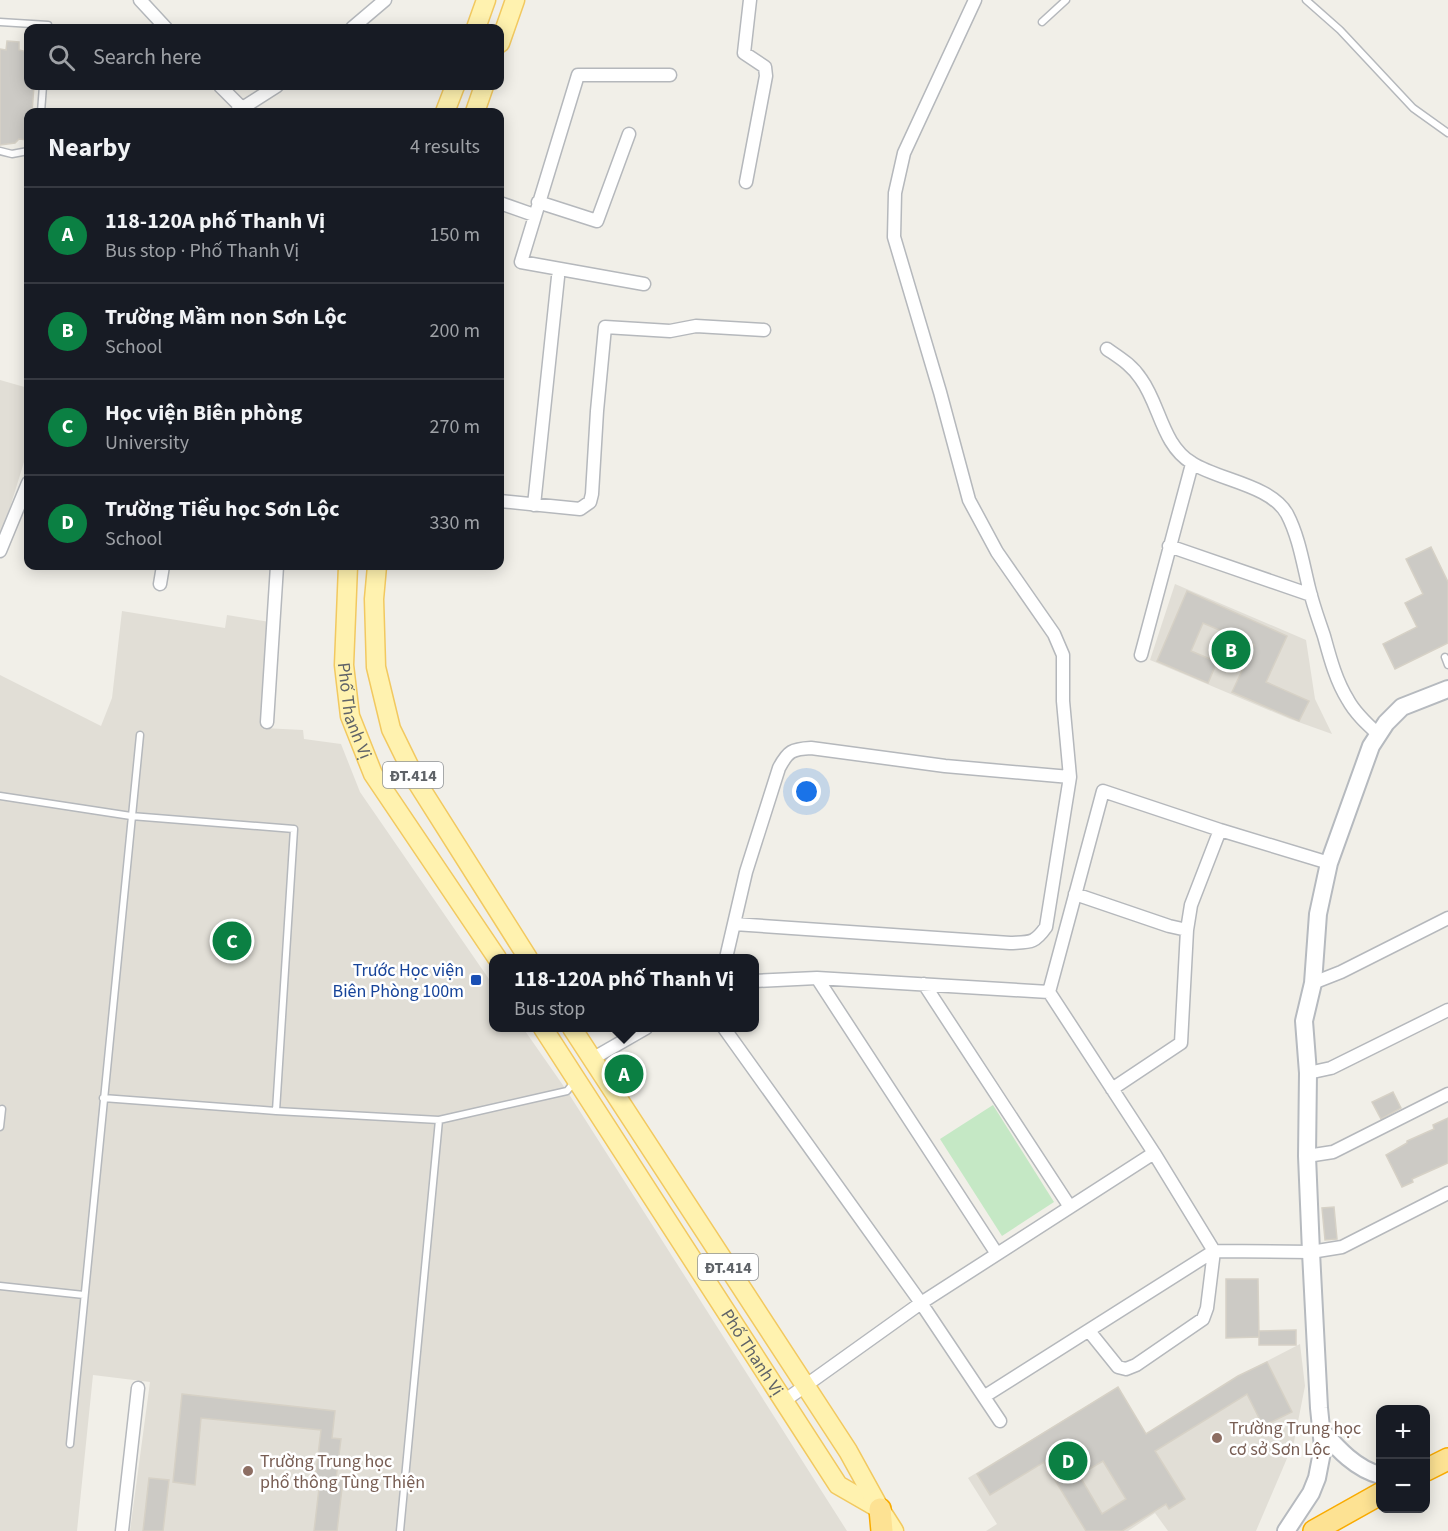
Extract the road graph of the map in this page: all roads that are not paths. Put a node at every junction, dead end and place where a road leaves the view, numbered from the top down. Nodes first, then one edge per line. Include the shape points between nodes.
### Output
1 (140, 0) edge
2 (385, 0) edge
3 (486, 0) edge
4 (515, 0) edge
5 (750, 0) edge
6 (975, 0) edge
7 (1066, 0) edge
8 (1306, 0) edge
9 (0, 22) edge
10 (1042, 22) dead end
11 (24, 24) edge
12 (162, 24) edge
13 (357, 24) edge
14 (477, 24) edge
15 (504, 32) edge
16 (670, 75) dead end
17 (43, 90) edge
18 (223, 90) edge
19 (271, 90) edge
20 (453, 90) edge
21 (483, 90) edge
22 (41, 108) edge
23 (238, 108) edge
24 (245, 108) edge
25 (447, 108) edge
26 (476, 108) edge
27 (1448, 133) edge
28 (629, 135) dead end
29 (0, 151) edge
30 (24, 152) edge
31 (746, 182) dead end
32 (538, 202) junction
33 (504, 204) edge
34 (534, 215) junction
35 (558, 277) dead end
36 (644, 284) dead end
37 (764, 330) dead end
38 (1107, 350) dead end
39 (1192, 464) junction
40 (24, 493) edge
41 (504, 501) edge
42 (534, 505) junction
43 (1169, 546) junction
44 (0, 550) edge
45 (163, 570) edge
46 (277, 570) edge
47 (348, 570) edge
48 (377, 570) edge
49 (160, 584) dead end
50 (1311, 595) junction
51 (1142, 655) dead end
52 (1445, 657) dead end
53 (1448, 665) edge
54 (1448, 689) edge
55 (267, 722) dead end
56 (1378, 734) junction
57 (140, 735) dead end
58 (1070, 777) junction
59 (0, 796) edge
60 (131, 816) junction
61 (1220, 830) junction
62 (1329, 863) junction
63 (1075, 894) junction
64 (1447, 921) edge
65 (734, 924) junction
66 (1186, 930) junction
67 (494, 954) edge
68 (525, 954) edge
69 (727, 954) edge
70 (817, 978) junction
71 (759, 981) edge
72 (1313, 983) junction
73 (924, 984) junction
74 (1048, 992) junction
75 (1448, 1010) edge
76 (546, 1032) edge
77 (575, 1032) edge
78 (639, 1032) edge
79 (727, 1032) edge
80 (592, 1059) junction
81 (1308, 1072) junction
82 (577, 1078) junction
83 (1112, 1089) junction
84 (1448, 1094) edge
85 (103, 1098) junction
86 (2, 1109) dead end
87 (276, 1112) junction
88 (439, 1120) junction
89 (0, 1126) edge
90 (1154, 1153) junction
91 (1307, 1156) junction
92 (1448, 1193) edge
93 (1070, 1207) junction
94 (1214, 1251) junction
95 (1311, 1252) junction
96 (997, 1254) junction
97 (0, 1286) edge
98 (84, 1295) junction
99 (921, 1303) junction
100 (1089, 1331) junction
101 (806, 1386) junction
102 (138, 1388) dead end
103 (985, 1396) junction
104 (784, 1401) junction
105 (1000, 1421) dead end
106 (1322, 1431) junction
107 (70, 1444) dead end
108 (1448, 1459) edge
109 (1430, 1468) edge
110 (1376, 1473) edge
111 (1376, 1496) edge
112 (880, 1509) junction
113 (122, 1531) edge
114 (400, 1531) edge
115 (882, 1531) edge
116 (894, 1531) edge
117 (1286, 1531) edge
118 (1314, 1531) edge

1 - 12 street
2 - 13 street
3 - 14 main road
4 - 15 main road
5 - 31 street via 744,53 765,67 766,76
6 - 58 street via 904,153 895,193 894,237 969,500 997,552 1054,634 1063,655
7 - 10 lane
8 - 27 lane via 1340,30 1413,108
9 - 11 lane
16 - 32 street via 578,75
17 - 22 lane
18 - 23 street
19 - 24 street
20 - 25 main road
21 - 26 main road
28 - 32 street via 597,221
29 - 30 lane
32 - 34 street
33 - 34 street
34 - 36 street via 521,262
35 - 42 street
37 - 42 street via 696,326 670,332 605,327 590,502 580,509
38 - 39 street via 1128,362 1142,380 1166,435
39 - 43 street
39 - 50 street via 1250,487 1285,511
40 - 44 street
41 - 42 street
43 - 50 street
43 - 51 street
45 - 49 street
46 - 55 street
47 - 67 main road, Phố Thanh Vị via 344,665 350,716 373,774
48 - 68 main road, Phố Thanh Vị / ĐT.414 via 376,667 391,729 418,784
50 - 56 street via 1338,683 1349,702
52 - 53 lane
54 - 56 street via 1402,707
56 - 62 street
57 - 60 lane
58 - 65 street via 797,748 786,755 778,768
58 - 65 street via 1046,927 1037,940 1010,943
59 - 60 lane
60 - 85 lane
60 - 87 lane via 294,829
61 - 62 street
61 - 63 street via 1103,791
61 - 66 street via 1191,905
62 - 72 street via 1318,914
63 - 66 street
63 - 74 street
64 - 72 street
65 - 69 street
66 - 83 street via 1180,1043
70 - 71 street
70 - 73 street
70 - 96 street
72 - 81 street via 1304,1021
73 - 74 street
73 - 93 street
74 - 83 street
75 - 81 street via 1331,1068
76 - 82 main road, Phố Thanh Vị
77 - 80 main road, Phố Thanh Vị / ĐT.414
78 - 80 street
79 - 99 street
80 - 82 main road
80 - 101 main road, Phố Thanh Vị / ĐT.414
81 - 91 street
82 - 88 lane via 567,1091
82 - 104 main road, Phố Thanh Vị
83 - 90 street
84 - 91 street via 1333,1152
85 - 87 lane
85 - 98 lane
86 - 89 lane
87 - 88 lane
88 - 114 lane
90 - 93 street
90 - 94 street
91 - 95 street
92 - 95 street via 1342,1247
93 - 96 street
94 - 95 street
94 - 100 street
94 - 100 street via 1203,1319 1136,1365 1118,1367
95 - 106 street
96 - 99 street
97 - 98 lane
98 - 107 lane
99 - 101 street
99 - 103 street
100 - 103 street
101 - 104 street
101 - 112 main road, Phố Thanh Vị / ĐT.414
102 - 113 street
103 - 105 street
104 - 112 main road, Phố Thanh Vị via 838,1485
106 - 110 street via 1350,1460
106 - 117 street via 1317,1478
108 - 109 highway
111 - 118 highway
112 - 115 highway
112 - 116 main road, Phố Thanh Vị / ĐT.414

